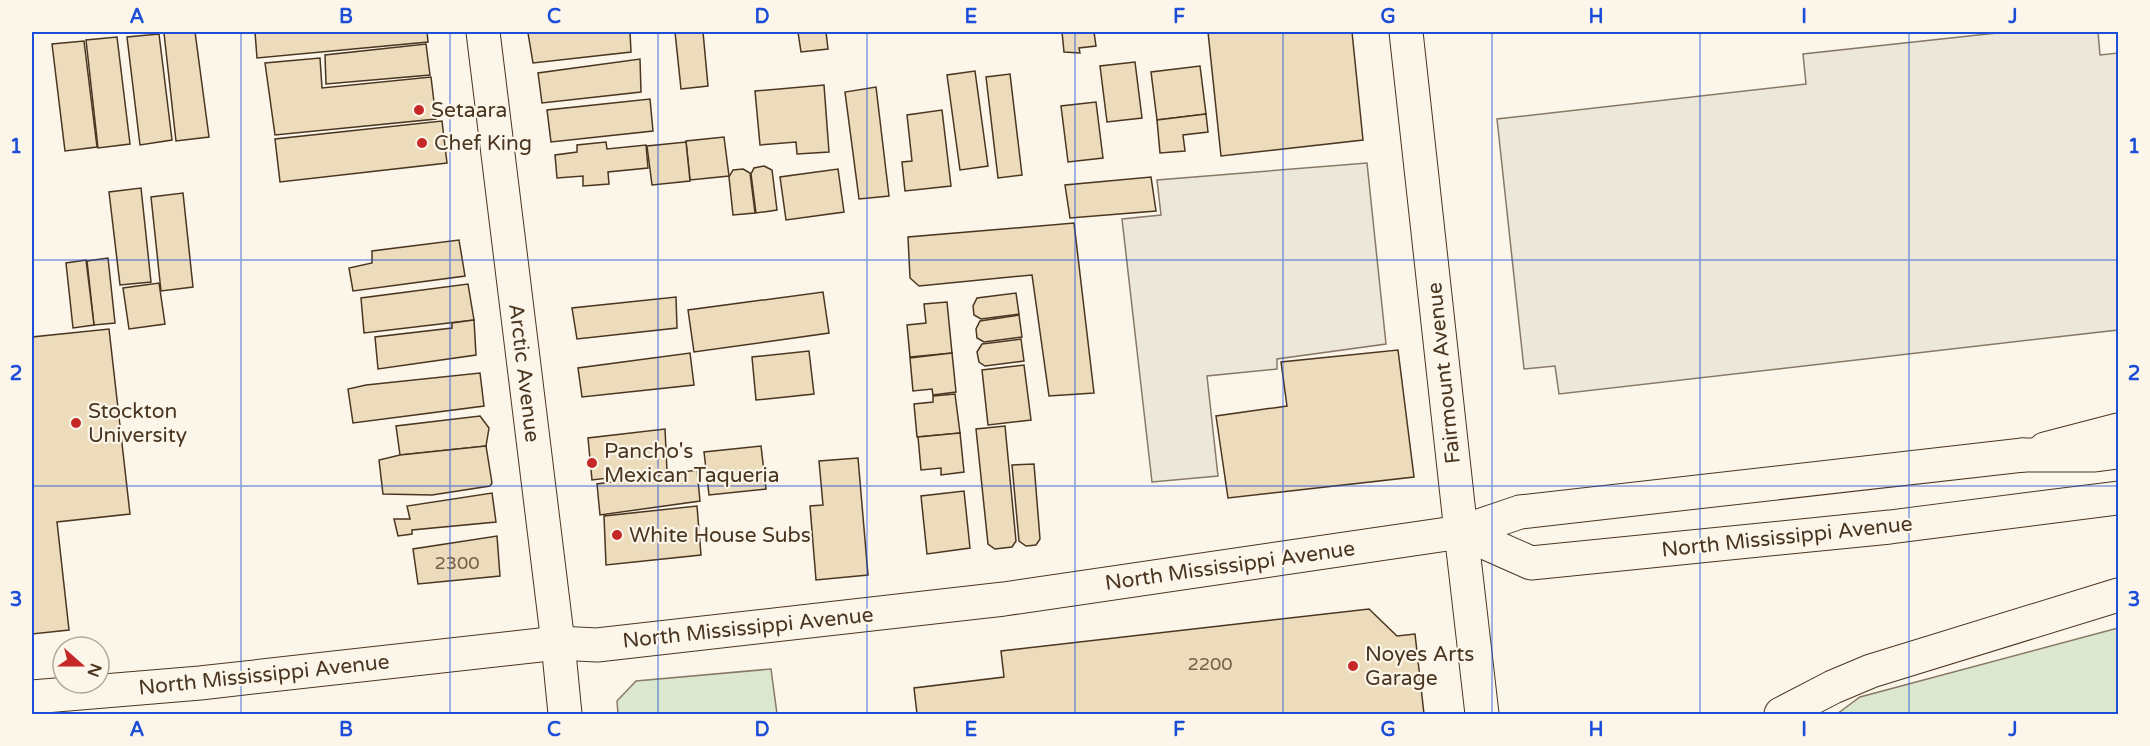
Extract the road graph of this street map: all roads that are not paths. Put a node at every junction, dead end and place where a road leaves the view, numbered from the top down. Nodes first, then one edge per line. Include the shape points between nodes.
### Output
1 (483, 32) edge
2 (1406, 32) edge
3 (2118, 430) edge
4 (2118, 452) edge
5 (2023, 455) junction
6 (2118, 498) edge
7 (1461, 532) junction
8 (2118, 595) edge
9 (558, 643) junction
10 (32, 697) edge
11 (565, 714) edge
12 (1482, 714) edge
13 (1781, 714) edge

1 - 9 main road, Arctic Avenue
2 - 7 main road, Fairmount Avenue
3 - 5 main road
4 - 5 main road
5 - 7 main road, North Mississippi Avenue via 1520,512
6 - 7 main road, North Mississippi Avenue via 1890,527 1531,562
7 - 9 main road, North Mississippi Avenue via 1004,599 597,645
7 - 12 main road, Fairmount Avenue
8 - 13 main road via 1871,671
9 - 10 main road, North Mississippi Avenue via 200,683
9 - 11 main road, Arctic Avenue

